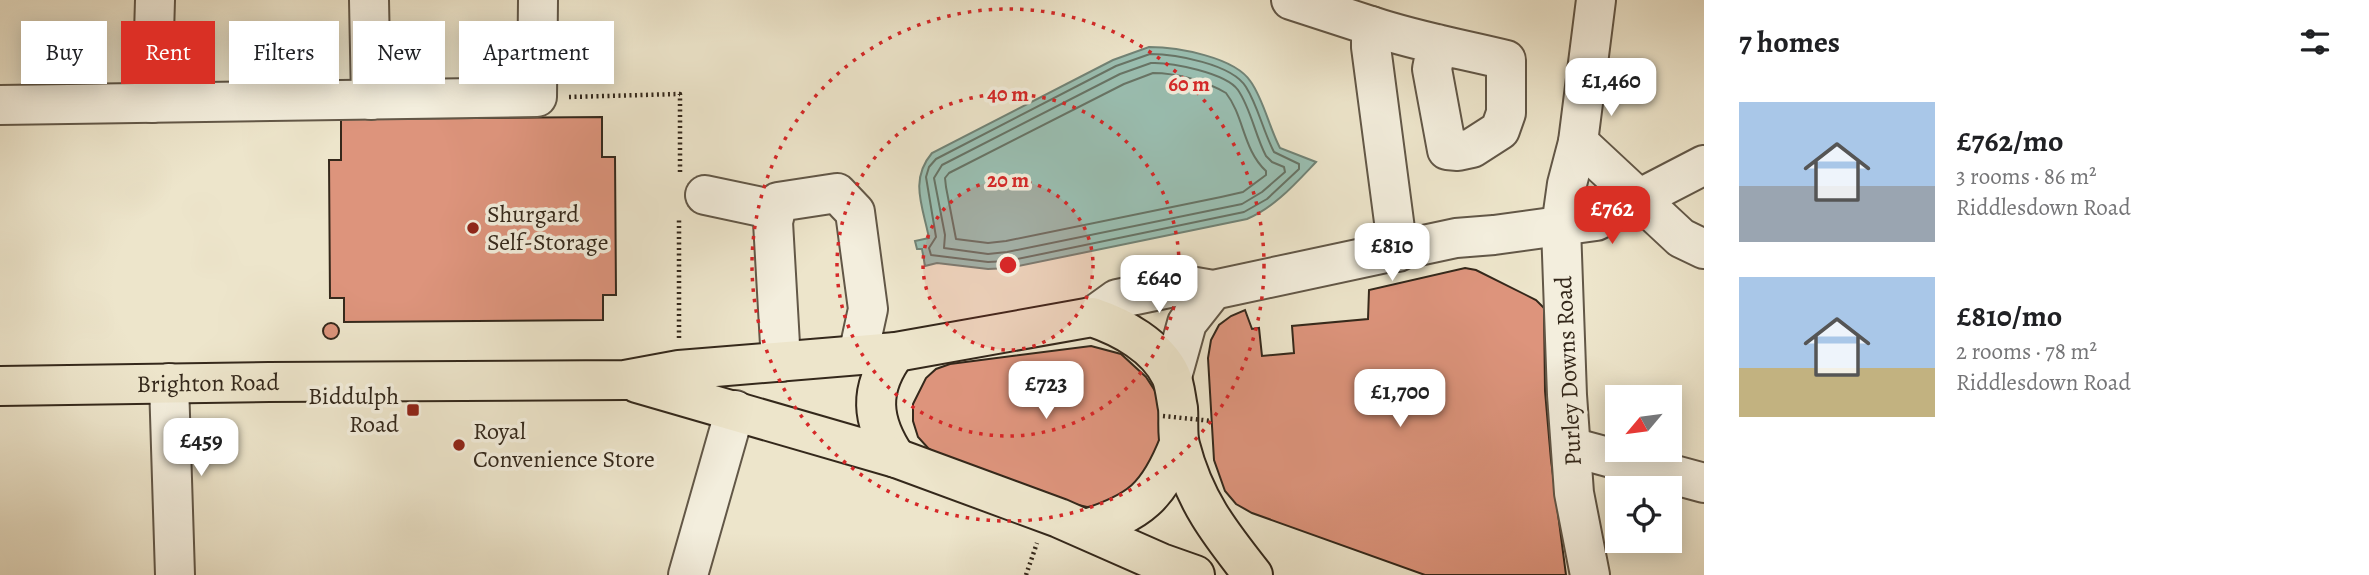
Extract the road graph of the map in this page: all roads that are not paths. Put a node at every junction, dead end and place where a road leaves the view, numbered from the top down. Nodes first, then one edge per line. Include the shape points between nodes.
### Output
1 (155, 0) edge
2 (369, 0) edge
3 (538, 0) edge
4 (1291, 0) edge
5 (1596, 0) edge
6 (1371, 26) junction
7 (1437, 44) dead end
8 (371, 100) junction
9 (152, 103) junction
10 (0, 105) edge
11 (1578, 142) junction
12 (1704, 165) edge
13 (688, 192) road end
14 (1639, 198) junction
15 (776, 210) junction
16 (1561, 226) junction
17 (1704, 249) edge
18 (1398, 252) junction
19 (1213, 290) junction
20 (1091, 317) junction
21 (896, 352) junction
22 (858, 355) junction
23 (781, 362) junction
24 (1172, 377) junction
25 (625, 380) junction
26 (169, 383) junction
27 (0, 386) edge
28 (735, 410) junction
29 (1171, 430) junction
30 (1571, 447) junction
31 (896, 458) junction
32 (1704, 482) edge
33 (1086, 529) junction
34 (175, 575) edge
35 (688, 575) edge
36 (1195, 575) edge
37 (1253, 575) edge
38 (1590, 575) edge

1 - 9 street
2 - 8 street
3 - 8 street via 537,97
4 - 6 street
5 - 11 street, Purley Downs Road
6 - 7 street
6 - 18 street
8 - 9 street
9 - 10 street
11 - 14 street
11 - 16 street, Purley Downs Road
12 - 14 street
13 - 15 street
14 - 16 street via 1596,221
14 - 17 street via 1681,238
15 - 22 street via 778,202 837,193 855,212 868,309
15 - 23 street
16 - 18 street via 1456,238
16 - 30 street, Purley Downs Road
18 - 19 street
19 - 20 street via 1184,285 1117,299
19 - 24 street via 1187,323
20 - 21 main road
20 - 24 main road via 1139,340
21 - 22 main road
21 - 31 main road via 881,374 876,404 880,431
22 - 23 main road
23 - 25 main road via 679,370
24 - 29 main road via 1178,408
25 - 26 main road, Brighton Road
25 - 28 main road
26 - 27 main road, Brighton Road
26 - 34 street
28 - 31 main road
28 - 35 street
29 - 33 main road via 1163,479 1138,507
29 - 37 main road via 1211,522
30 - 32 street
30 - 38 street, Purley Downs Road via 1574,493
31 - 33 main road
33 - 36 main road

